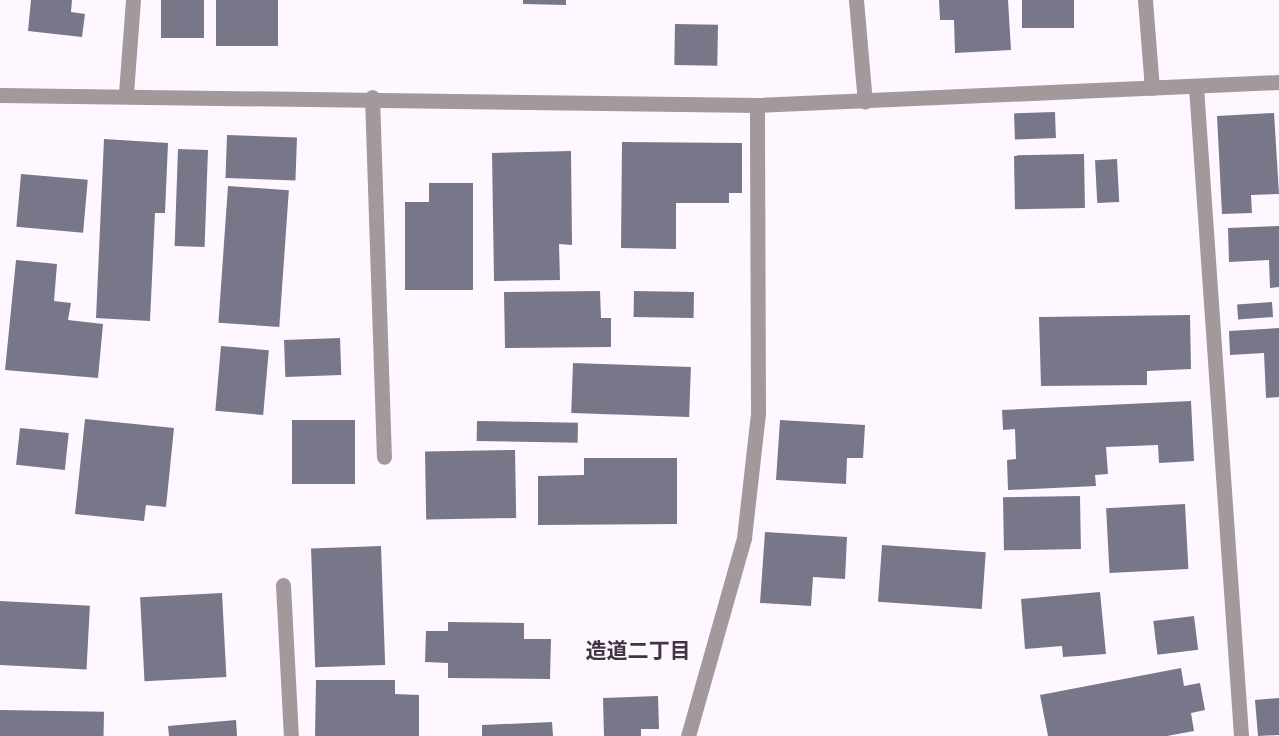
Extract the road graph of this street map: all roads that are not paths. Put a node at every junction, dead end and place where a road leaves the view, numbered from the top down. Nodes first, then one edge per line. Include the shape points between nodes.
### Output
1 (133, 0) edge
2 (856, 0) edge
3 (1145, 0) edge
4 (1279, 82) edge
5 (1196, 87) junction
6 (1152, 88) junction
7 (126, 93) junction
8 (0, 95) edge
9 (372, 97) junction
10 (865, 102) junction
11 (758, 105) junction
12 (384, 457) dead end
13 (284, 585) dead end
14 (291, 736) edge
15 (688, 736) edge
16 (1241, 736) edge

1 - 7 street
2 - 10 street
3 - 6 street
4 - 5 street
5 - 6 street
5 - 16 street
6 - 10 street
7 - 8 street
7 - 9 street
9 - 11 street
9 - 12 street
10 - 11 street
11 - 15 street via 758,413 744,538
13 - 14 street

